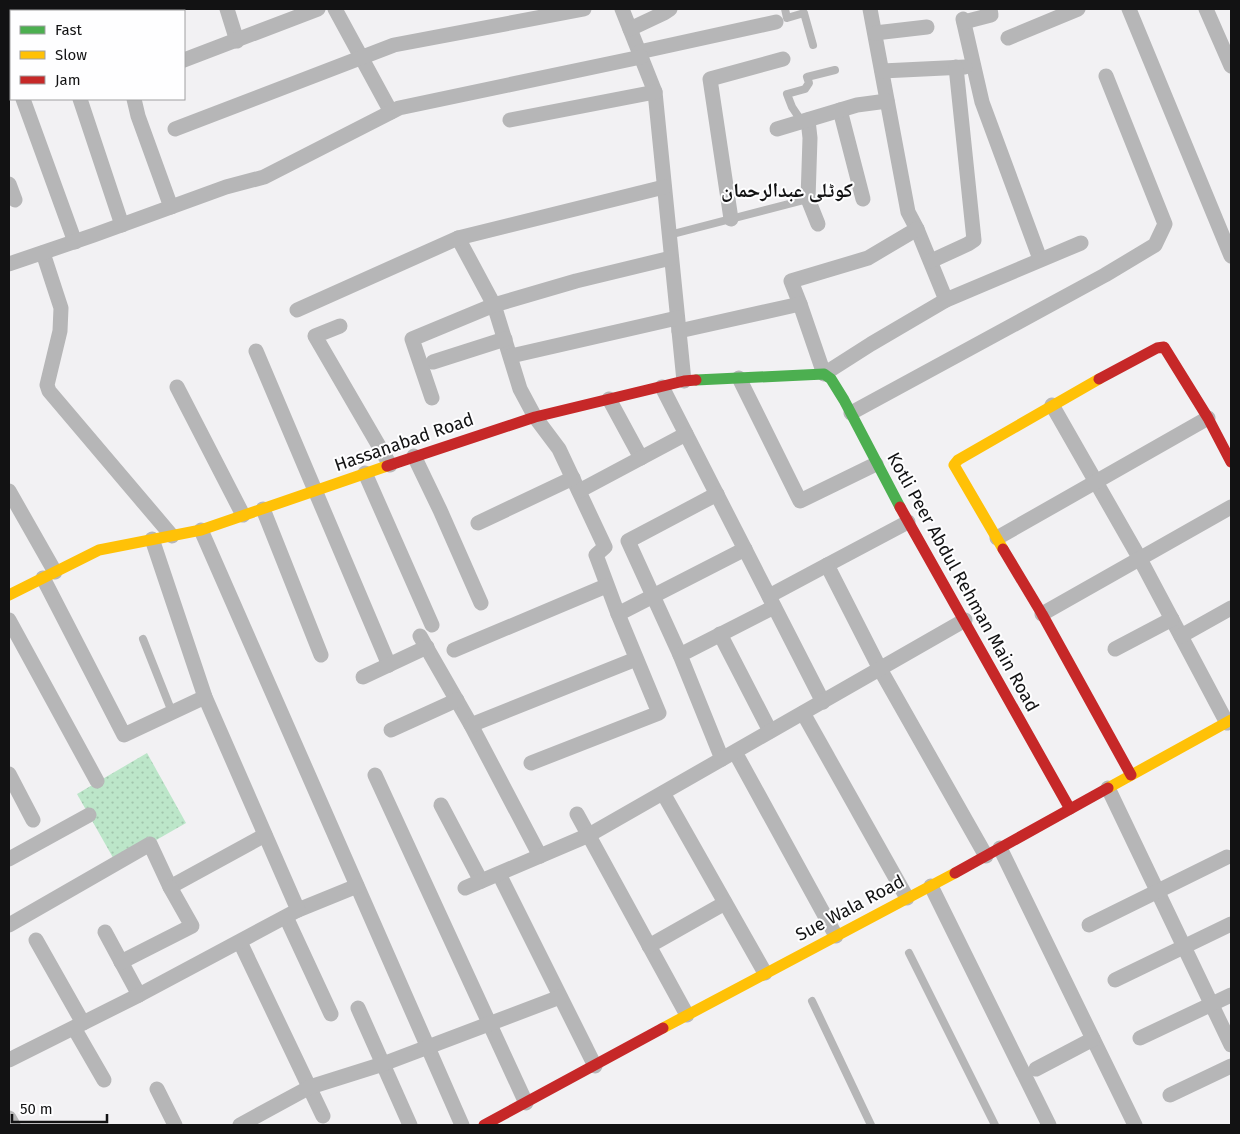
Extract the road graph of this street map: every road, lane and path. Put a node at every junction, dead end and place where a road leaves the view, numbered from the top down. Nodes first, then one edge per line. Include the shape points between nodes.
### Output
1 (227, 9) edge
2 (318, 9) edge
3 (335, 9) edge
4 (584, 9) edge
5 (622, 9) edge
6 (670, 9) edge
7 (785, 9) edge
8 (870, 9) edge
9 (990, 9) edge
10 (1078, 9) edge
11 (1129, 9) edge
12 (1206, 9) edge
13 (281, 16) edge
14 (776, 22) dead end
15 (926, 27) dead end
16 (630, 29) junction
17 (875, 33) junction
18 (1008, 38) dead end
19 (237, 40) junction
20 (813, 45) dead end
21 (640, 55) junction
22 (362, 58) junction
23 (783, 59) dead end
24 (185, 60) edge
25 (1231, 66) edge
26 (956, 67) junction
27 (974, 67) junction
28 (835, 70) dead end
29 (882, 71) junction
30 (1106, 76) dead end
31 (655, 92) junction
32 (23, 100) edge
33 (80, 100) edge
34 (134, 100) edge
35 (887, 101) junction
36 (840, 110) junction
37 (391, 112) junction
38 (510, 120) dead end
39 (805, 121) junction
40 (175, 129) dead end
41 (777, 129) dead end
42 (9, 184) edge
43 (664, 187) junction
44 (808, 199) junction
45 (863, 199) dead end
46 (14, 200) dead end
47 (171, 207) junction
48 (731, 219) junction
49 (818, 224) dead end
50 (122, 225) junction
51 (917, 229) junction
52 (669, 235) junction
53 (458, 238) junction
54 (74, 242) junction
55 (1081, 243) dead end
56 (43, 253) junction
57 (1231, 256) edge
58 (672, 258) junction
59 (10, 259) edge
60 (1040, 259) junction
61 (931, 261) junction
62 (946, 300) junction
63 (800, 304) junction
64 (494, 305) junction
65 (297, 310) dead end
66 (678, 324) junction
67 (340, 326) dead end
68 (505, 339) junction
69 (256, 351) dead end
70 (511, 356) junction
71 (433, 362) dead end
72 (824, 374) junction
73 (739, 378) junction
74 (684, 381) junction
75 (662, 386) junction
76 (177, 387) dead end
77 (432, 398) dead end
78 (609, 399) junction
79 (1052, 405) junction
80 (851, 413) junction
81 (535, 417) junction
82 (1208, 418) junction
83 (686, 434) junction
84 (414, 456) junction
85 (641, 458) junction
86 (1231, 462) edge
87 (876, 464) junction
88 (390, 465) junction
89 (365, 473) junction
90 (1096, 481) junction
91 (576, 484) junction
92 (316, 490) junction
93 (9, 491) edge
94 (717, 494) junction
95 (1231, 507) edge
96 (263, 508) junction
97 (243, 515) junction
98 (908, 522) junction
99 (478, 524) dead end
100 (202, 530) junction
101 (172, 536) junction
102 (997, 538) junction
103 (152, 540) junction
104 (744, 548) junction
105 (1140, 559) junction
106 (827, 565) junction
107 (49, 575) junction
108 (606, 586) junction
109 (9, 595) edge
110 (653, 596) junction
111 (771, 601) junction
112 (481, 603) dead end
113 (1231, 608) edge
114 (618, 614) junction
115 (1042, 614) junction
116 (1172, 619) junction
117 (9, 620) edge
118 (965, 620) junction
119 (432, 625) dead end
120 (720, 634) junction
121 (1181, 636) junction
122 (143, 639) dead end
123 (1115, 649) dead end
124 (454, 650) dead end
125 (321, 655) dead end
126 (680, 655) junction
127 (636, 658) junction
128 (389, 665) junction
129 (880, 669) junction
130 (363, 676) dead end
131 (205, 697) junction
132 (457, 700) junction
133 (823, 702) junction
134 (172, 712) junction
135 (803, 713) junction
136 (1229, 722) edge
137 (472, 725) junction
138 (391, 730) dead end
139 (770, 732) junction
140 (728, 756) junction
141 (531, 763) dead end
142 (9, 774) edge
143 (375, 775) dead end
144 (1131, 775) junction
145 (97, 781) dead end
146 (1108, 788) junction
147 (663, 792) junction
148 (441, 805) dead end
149 (1070, 809) junction
150 (89, 814) dead end
151 (577, 814) dead end
152 (33, 820) dead end
153 (265, 835) junction
154 (588, 835) junction
155 (1000, 848) junction
156 (540, 856) junction
157 (986, 856) junction
158 (1228, 857) dead end
159 (9, 859) edge
160 (499, 874) junction
161 (481, 881) junction
162 (357, 886) junction
163 (930, 886) junction
164 (170, 887) junction
165 (465, 888) dead end
166 (1157, 891) junction
167 (907, 898) junction
168 (725, 903) junction
169 (292, 914) junction
170 (1231, 924) edge
171 (9, 925) edge
172 (1089, 925) dead end
173 (105, 932) dead end
174 (836, 936) junction
175 (36, 940) dead end
176 (240, 942) junction
177 (650, 946) junction
178 (1184, 946) junction
179 (909, 953) dead end
180 (121, 962) junction
181 (765, 973) junction
182 (1115, 980) dead end
183 (140, 995) junction
184 (1231, 995) edge
185 (560, 997) junction
186 (812, 1001) dead end
187 (1212, 1004) junction
188 (358, 1008) dead end
189 (331, 1014) dead end
190 (687, 1015) junction
191 (489, 1023) junction
192 (78, 1025) junction
193 (1140, 1038) dead end
194 (1093, 1039) junction
195 (1231, 1045) edge
196 (428, 1047) junction
197 (9, 1060) edge
198 (383, 1064) junction
199 (595, 1066) junction
200 (1231, 1066) edge
201 (1036, 1069) dead end
202 (104, 1080) dead end
203 (310, 1087) junction
204 (157, 1089) dead end
205 (1170, 1095) dead end
206 (526, 1104) junction
207 (323, 1116) dead end
208 (9, 1118) edge
209 (13, 1125) edge
210 (175, 1125) edge
211 (240, 1125) edge
212 (410, 1125) edge
213 (462, 1125) edge
214 (484, 1125) edge
215 (871, 1125) edge
216 (995, 1125) edge
217 (1049, 1125) edge
218 (1135, 1125) edge

1 - 19 street
2 - 13 street
3 - 22 street
4 - 22 street via 394,45
5 - 16 street
6 - 16 street
7 - 20 lane via 788,18 804,13
8 - 17 street
9 - 27 street via 992,15 964,21
10 - 18 street
11 - 57 street
12 - 25 street
13 - 19 street
14 - 21 street
15 - 17 street
16 - 21 street
17 - 29 street
19 - 24 street
21 - 31 street
21 - 37 street
22 - 37 street
22 - 40 street
23 - 48 street via 710,79
26 - 27 street
26 - 29 street
26 - 61 street via 974,240
27 - 60 street via 982,102
28 - 39 lane via 807,77 809,83 805,89 787,94 792,107
29 - 35 street
30 - 80 street via 1165,224 1155,244 1105,275
31 - 38 street
31 - 43 street
32 - 54 street
33 - 50 street
34 - 47 street
35 - 36 street
35 - 51 street via 908,212
36 - 39 street
36 - 45 street
37 - 47 street via 264,177
39 - 41 street
39 - 44 street via 810,138
42 - 46 street
43 - 52 street
43 - 53 street
44 - 48 lane
44 - 49 street
47 - 50 street
48 - 52 lane
50 - 54 street
51 - 61 street
51 - 63 street via 868,258 791,281
52 - 58 street
53 - 64 street
53 - 65 street
54 - 56 street
55 - 60 street
56 - 59 street
56 - 101 street via 61,308 49,391
58 - 64 street via 576,280
58 - 66 street
60 - 62 street
61 - 62 street
62 - 72 street
63 - 66 street
63 - 72 street
64 - 68 street
64 - 77 street via 412,339
66 - 70 street
66 - 74 street
67 - 88 street via 315,336
68 - 70 street
68 - 71 street
69 - 92 street
70 - 81 street via 520,388
72 - 73 street, Hassanabad Road
72 - 80 street, Kotli Peer Abdul Rehman Main Road via 831,379
73 - 74 street, Hassanabad Road
73 - 87 street via 800,501
74 - 75 street, Hassanabad Road
75 - 78 street, Hassanabad Road
75 - 83 street
76 - 97 street
78 - 81 street, Hassanabad Road
78 - 85 street
79 - 82 street via 1164,346
79 - 90 street
79 - 102 street via 954,465
80 - 87 street, Kotli Peer Abdul Rehman Main Road
81 - 84 street, Hassanabad Road
81 - 91 street via 559,449
82 - 86 street
82 - 90 street
83 - 85 street
83 - 94 street
84 - 88 street, Hassanabad Road
84 - 112 street
85 - 91 street
87 - 98 street, Kotli Peer Abdul Rehman Main Road
88 - 89 street, Hassanabad Road
89 - 92 street, Hassanabad Road
89 - 119 street
90 - 102 street
90 - 105 street
91 - 99 street
91 - 108 street via 605,547 596,555
92 - 96 street, Hassanabad Road
92 - 128 street
93 - 107 street
94 - 104 street
94 - 110 street via 628,541
95 - 105 street
96 - 97 street, Hassanabad Road
96 - 125 street
97 - 100 street, Hassanabad Road
98 - 106 street
98 - 118 street, Kotli Peer Abdul Rehman Main Road
100 - 101 street, Hassanabad Road
100 - 162 street
101 - 103 street, Hassanabad Road
102 - 115 street
103 - 107 street, Hassanabad Road via 99,550
103 - 131 street
104 - 110 street
104 - 111 street
105 - 115 street
105 - 116 street
106 - 111 street
106 - 129 street
107 - 109 street, Hassanabad Road
107 - 134 street via 124,735
108 - 114 street
108 - 124 street
110 - 114 street
110 - 126 street
111 - 120 street
111 - 133 street
113 - 121 street
114 - 127 street
115 - 144 street
116 - 121 street
116 - 123 street
117 - 145 street
118 - 129 street
118 - 149 street, Kotli Peer Abdul Rehman Main Road
120 - 126 street
120 - 139 street
121 - 136 street
122 - 134 lane
126 - 140 street
127 - 137 street
127 - 141 street via 658,713
128 - 130 street
128 - 132 street via 424,642
129 - 133 street
129 - 157 street
131 - 134 street
131 - 153 street
132 - 137 street
132 - 138 street
133 - 135 street
135 - 139 street
135 - 167 street
136 - 144 street, Sue Wala Road
137 - 156 street
139 - 140 street
140 - 147 street
140 - 174 street
142 - 152 street
143 - 191 street
144 - 146 street, Sue Wala Road
146 - 149 street, Sue Wala Road
146 - 166 street
147 - 154 street
147 - 168 street
148 - 161 street
149 - 155 street, Sue Wala Road
150 - 159 street
151 - 154 street
153 - 164 street
153 - 169 street
154 - 156 street
154 - 177 street
155 - 157 street, Sue Wala Road
155 - 194 street
156 - 160 street
157 - 163 street, Sue Wala Road
158 - 166 street
160 - 161 street
160 - 185 street
161 - 165 street
162 - 169 street
162 - 196 street
163 - 167 street, Sue Wala Road
163 - 217 street
164 - 171 street via 150,844
164 - 180 street via 192,926
166 - 172 street
166 - 178 street
167 - 174 street, Sue Wala Road
168 - 177 street
168 - 181 street
169 - 176 street
169 - 189 street
170 - 178 street
173 - 180 street
174 - 181 street, Sue Wala Road
175 - 192 street
176 - 183 street
176 - 203 street
177 - 190 street
178 - 182 street
178 - 187 street
179 - 216 lane
180 - 183 street
181 - 190 street, Sue Wala Road
183 - 192 street
184 - 187 street
185 - 191 street
185 - 199 street
186 - 215 lane
187 - 193 street
187 - 195 street
188 - 198 street
190 - 199 street, Sue Wala Road
191 - 196 street
191 - 206 street
192 - 197 street
192 - 202 street
194 - 201 street
194 - 218 street
196 - 198 street
196 - 213 street
198 - 203 street
198 - 212 street
199 - 206 street, Sue Wala Road
200 - 205 street
203 - 207 street
203 - 211 street
204 - 210 street
206 - 214 street, Sue Wala Road
208 - 209 street

